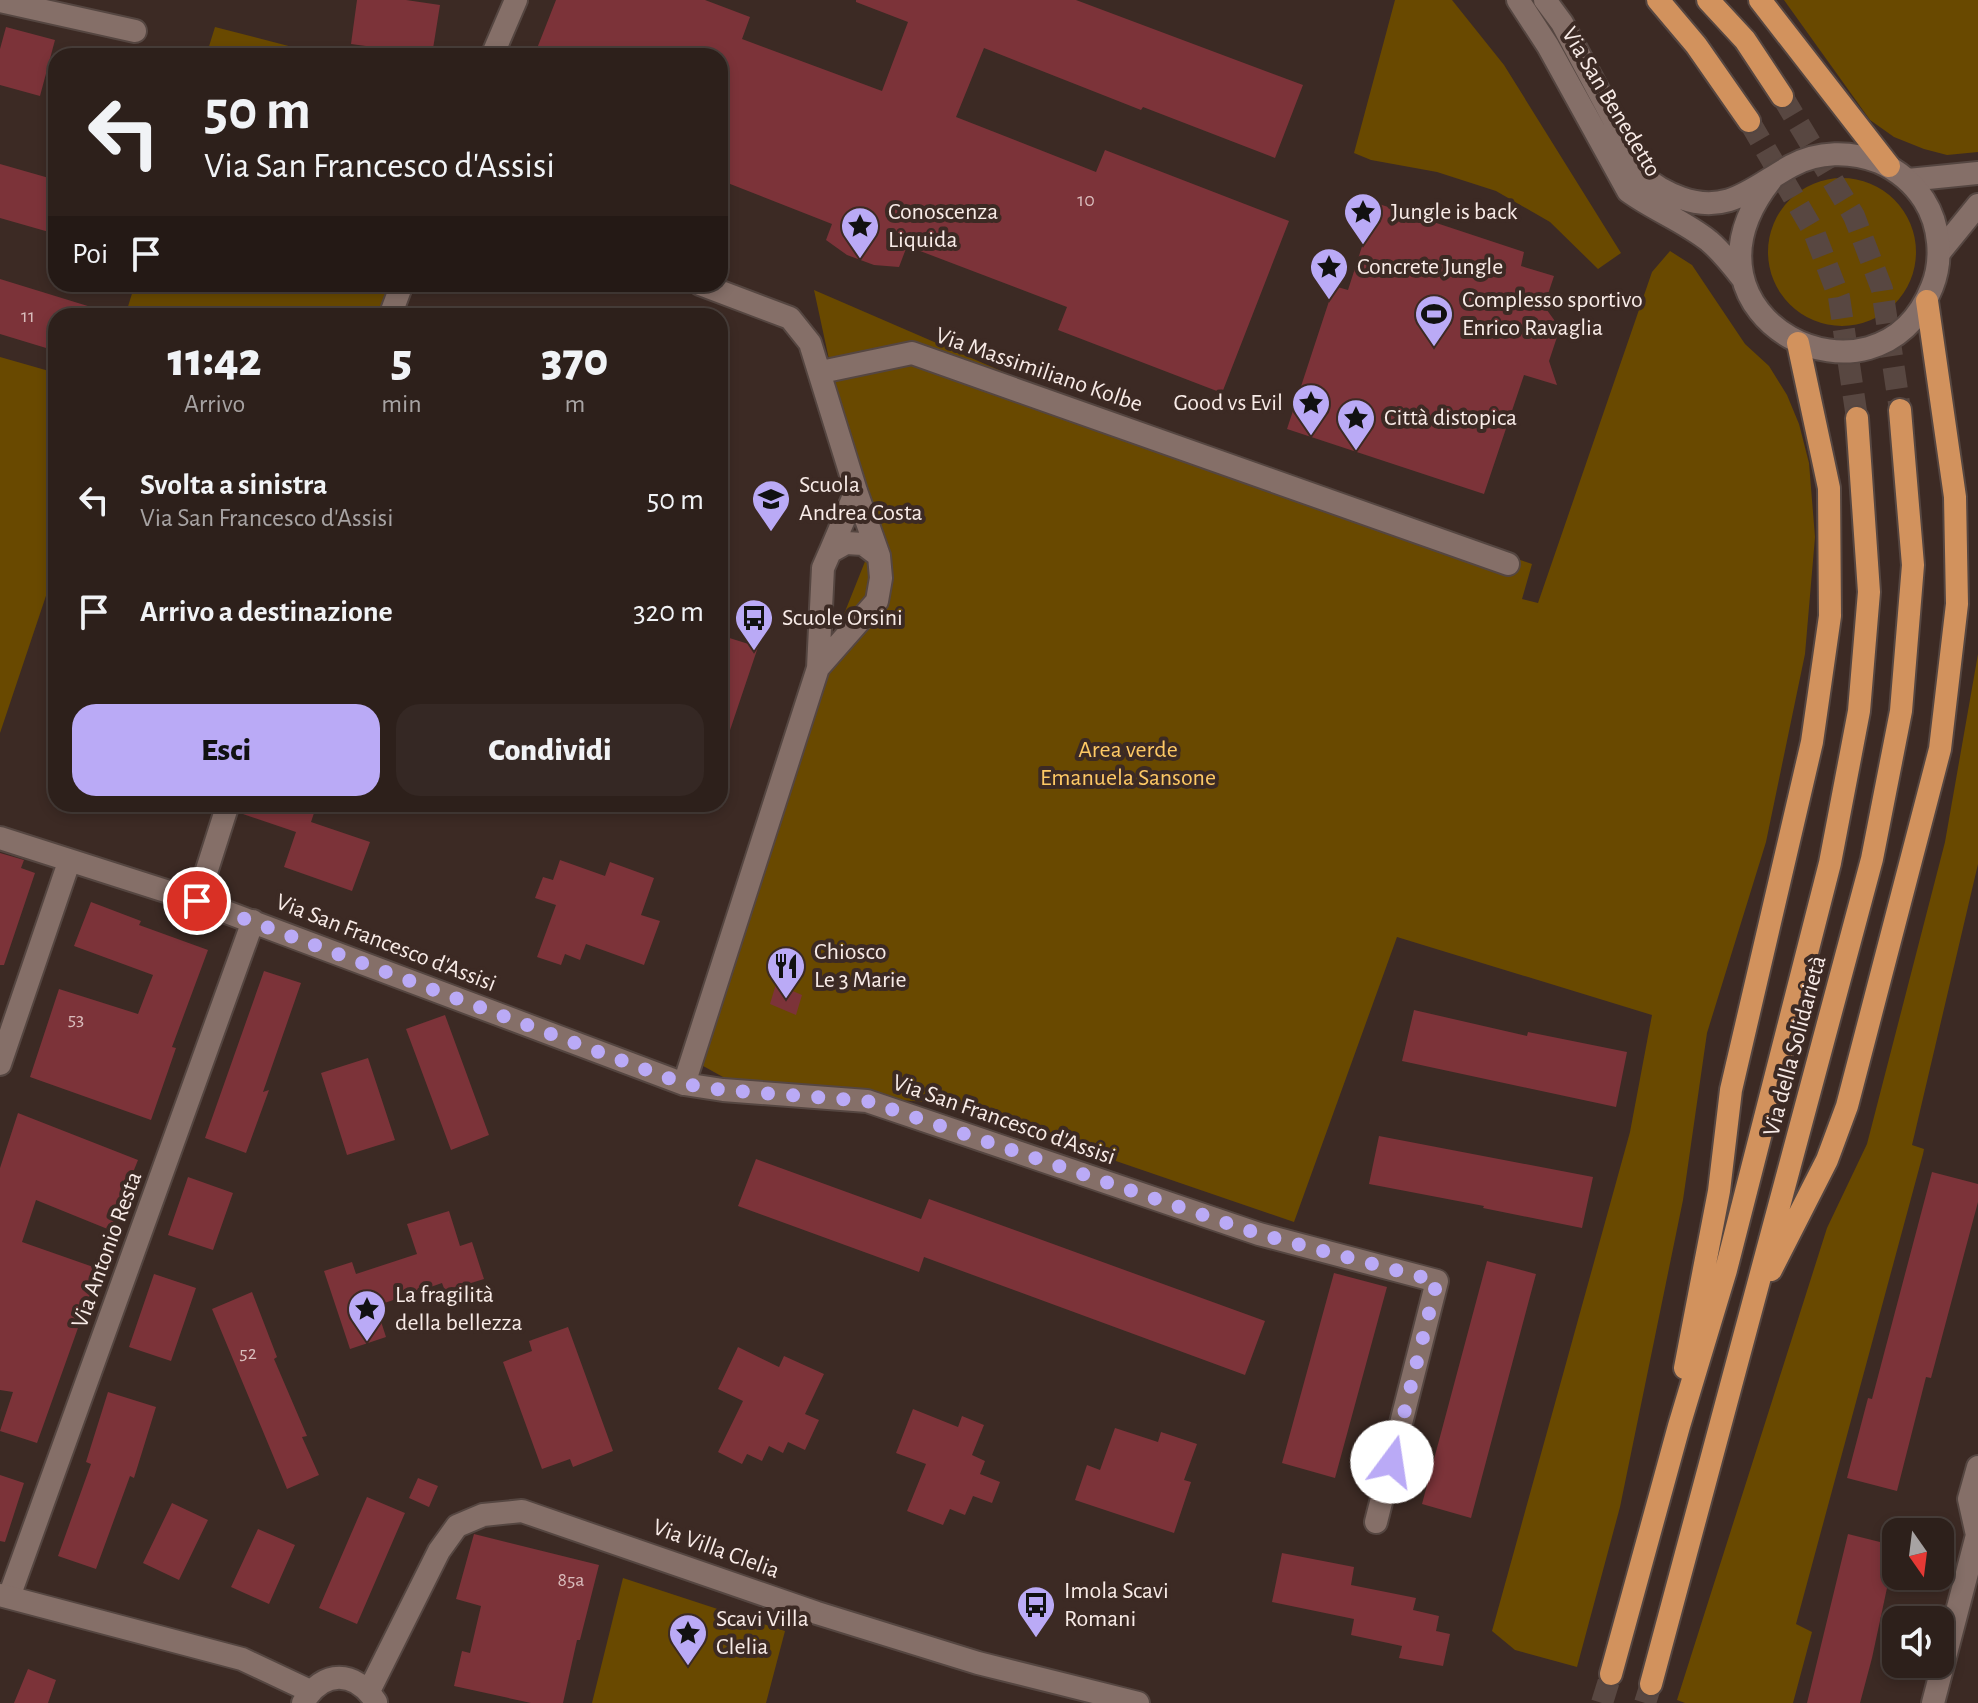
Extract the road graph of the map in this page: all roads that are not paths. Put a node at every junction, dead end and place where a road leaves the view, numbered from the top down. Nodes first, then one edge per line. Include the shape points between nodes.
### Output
1 (516, 0) edge
2 (1518, 0) edge
3 (1545, 0) edge
4 (1658, 0) edge
5 (1708, 0) edge
6 (1760, 0) edge
7 (0, 1) edge
8 (135, 31) dead end
9 (495, 48) edge
10 (1782, 96) tunnel mouth
11 (1749, 121) tunnel mouth
12 (1889, 166) junction
13 (1978, 173) edge
14 (1771, 180) junction
15 (1908, 180) junction
16 (1978, 205) edge
17 (1939, 253) junction
18 (1744, 280) junction
19 (721, 292) edge
20 (1927, 301) junction
21 (1798, 343) junction
22 (821, 372) junction
23 (1900, 410) tunnel mouth
24 (1857, 418) tunnel mouth
25 (856, 491) junction
26 (830, 552) junction
27 (879, 556) junction
28 (1508, 564) dead end
29 (818, 668) junction
30 (225, 812) edge
31 (0, 838) edge
32 (69, 862) junction
33 (197, 901) junction
34 (253, 921) junction
35 (0, 1064) edge
36 (684, 1084) junction
37 (1753, 1303) junction
38 (1679, 1426) junction
39 (1978, 1467) edge
40 (1376, 1522) dead end
41 (4, 1596) edge
42 (1611, 1674) tunnel mouth
43 (1651, 1684) tunnel mouth
44 (306, 1697) edge
45 (373, 1697) edge
46 (1138, 1703) edge
47 (1933, 1703) edge

1 - 9 street
2 - 18 street, Via San Benedetto via 1628,191 1708,240
3 - 14 street, Via San Benedetto via 1644,176 1701,205 1746,195
4 - 11 highway
5 - 10 highway via 1745,40
6 - 12 highway
7 - 8 street
12 - 14 street, Via San Benedetto via 1865,157 1828,155 1792,166
12 - 15 street, Via San Benedetto
13 - 15 street
14 - 18 street, Via San Benedetto via 1744,227
15 - 17 street, Via San Benedetto via 1936,226
16 - 17 street, Via San Benedetto
17 - 20 street, Via San Benedetto
18 - 21 street, Via San Benedetto via 1764,317
19 - 22 street via 790,318 810,343
20 - 21 street, Via San Benedetto via 1912,321 1870,347 1846,352
20 - 37 highway via 1955,497 1957,604 1940,749 1847,1106 1827,1160
21 - 38 highway via 1829,488 1830,616 1812,742 1731,1090 1719,1191 1685,1360
22 - 25 street
22 - 28 street, Via Massimiliano Kolbe via 912,353
23 - 37 highway, Via della Solidarietà via 1913,565 1901,711 1872,859
24 - 38 highway, Via della Solidarietà via 1869,592 1859,711 1830,863 1773,1092
25 - 26 street
25 - 27 street
26 - 27 street via 846,543 863,544
26 - 29 street via 823,568
27 - 29 street via 877,601
29 - 36 street
30 - 33 street
31 - 32 street, Via San Francesco d'Assisi
32 - 33 street, Via San Francesco d'Assisi
32 - 35 street
33 - 34 street, Via San Francesco d'Assisi
34 - 36 street, Via San Francesco d'Assisi
34 - 41 street, Via Antonio Resta
36 - 40 street, Via San Francesco d'Assisi via 867,1101 1259,1234 1437,1281
37 - 43 highway, Via della Solidarietà
38 - 42 highway, Via della Solidarietà
39 - 47 street via 1969,1499 1977,1535
41 - 44 street, Via Villa Clelia via 242,1659
44 - 45 street, Via Villa Clelia via 320,1682 346,1678
45 - 46 street, Via Villa Clelia via 439,1551 457,1526 483,1515 522,1511 966,1660

